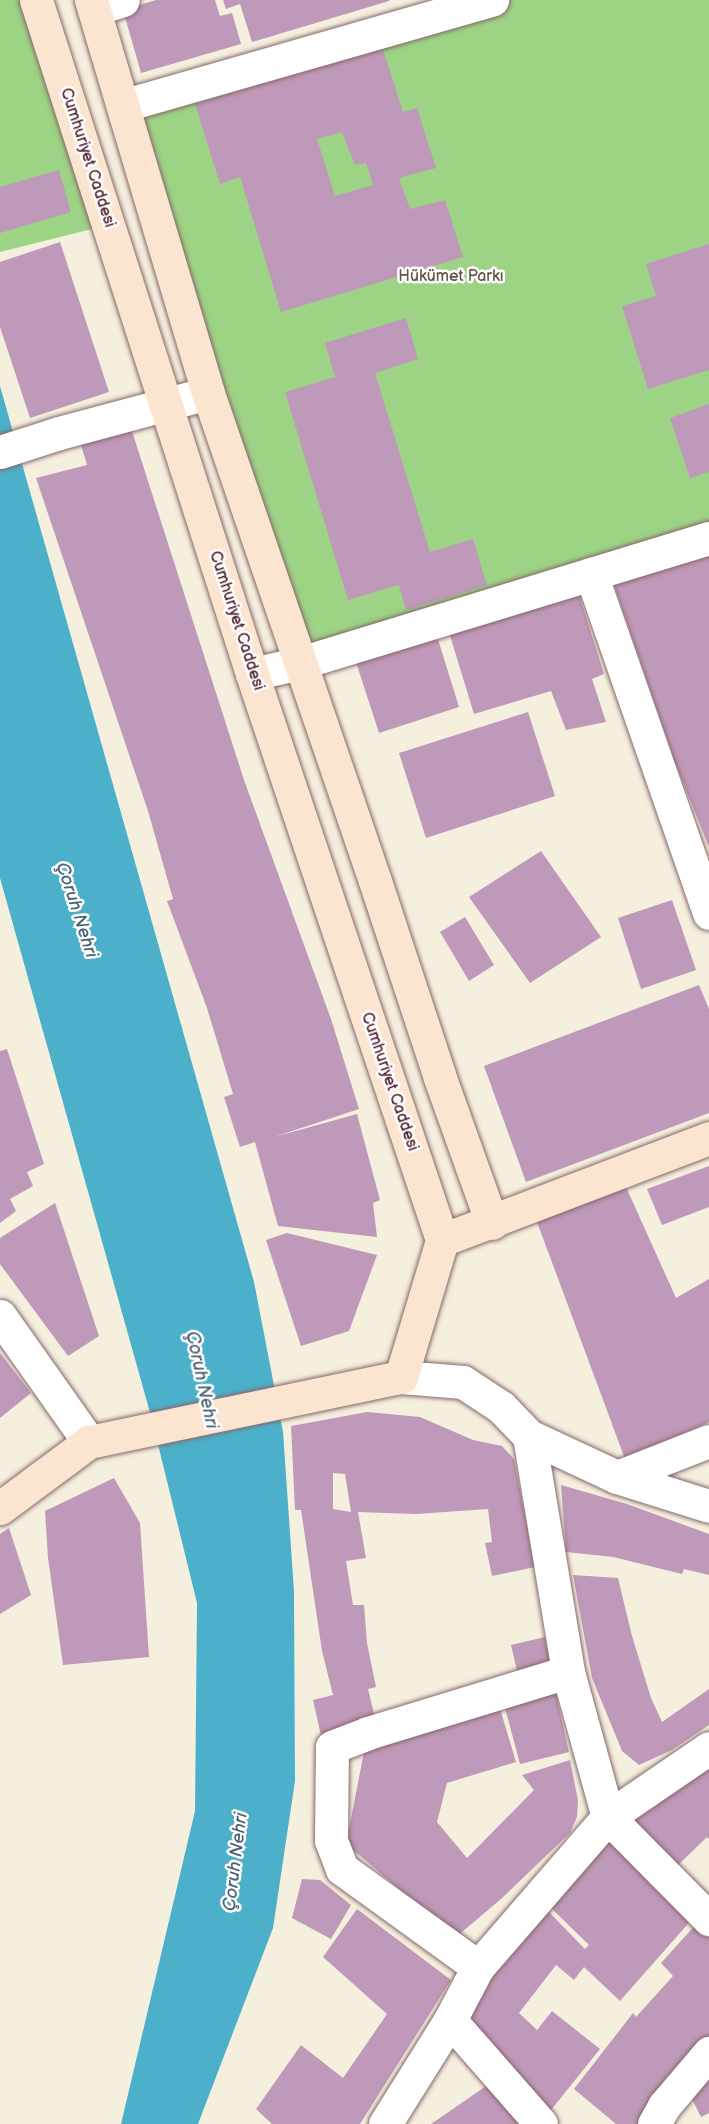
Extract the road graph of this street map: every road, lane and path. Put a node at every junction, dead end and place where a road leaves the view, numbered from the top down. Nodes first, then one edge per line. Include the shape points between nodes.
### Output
1 (36, 0) edge
2 (492, 0) edge
3 (103, 3) edge
4 (428, 10) edge
5 (125, 105) junction
6 (208, 393) junction
7 (167, 402) junction
8 (0, 452) edge
9 (709, 538) edge
10 (591, 574) junction
11 (300, 663) junction
12 (252, 674) junction
13 (709, 913) edge
14 (709, 1138) edge
15 (492, 1222) junction
16 (442, 1240) junction
17 (0, 1316) edge
18 (401, 1377) junction
19 (529, 1436) junction
20 (709, 1441) edge
21 (89, 1442) junction
22 (617, 1477) junction
23 (709, 1506) edge
24 (0, 1508) edge
25 (568, 1672) junction
26 (709, 1748) edge
27 (608, 1817) junction
28 (709, 1919) edge
29 (478, 1967) junction
30 (450, 2020) junction
31 (709, 2053) edge
32 (385, 2124) edge
33 (541, 2124) edge
34 (654, 2124) edge

1 - 7 main road, Cumhuriyet Caddesi
2 - 4 street
3 - 5 main road
4 - 5 street
5 - 6 main road
6 - 7 street
6 - 11 main road
7 - 8 street
7 - 12 main road, Cumhuriyet Caddesi
9 - 10 street
10 - 11 street
10 - 13 street
11 - 12 street
11 - 15 main road
12 - 16 main road, Cumhuriyet Caddesi
14 - 15 main road
15 - 16 main road
16 - 18 main road
17 - 21 street
18 - 19 street via 464,1383 501,1407
18 - 21 main road
19 - 22 street
19 - 25 street
20 - 22 street
21 - 24 main road
22 - 23 street
25 - 27 street
25 - 29 street via 332,1747 331,1840 342,1869
26 - 27 street
27 - 28 street
27 - 29 street
29 - 30 street
30 - 32 street
30 - 33 street
31 - 34 street via 664,2106

